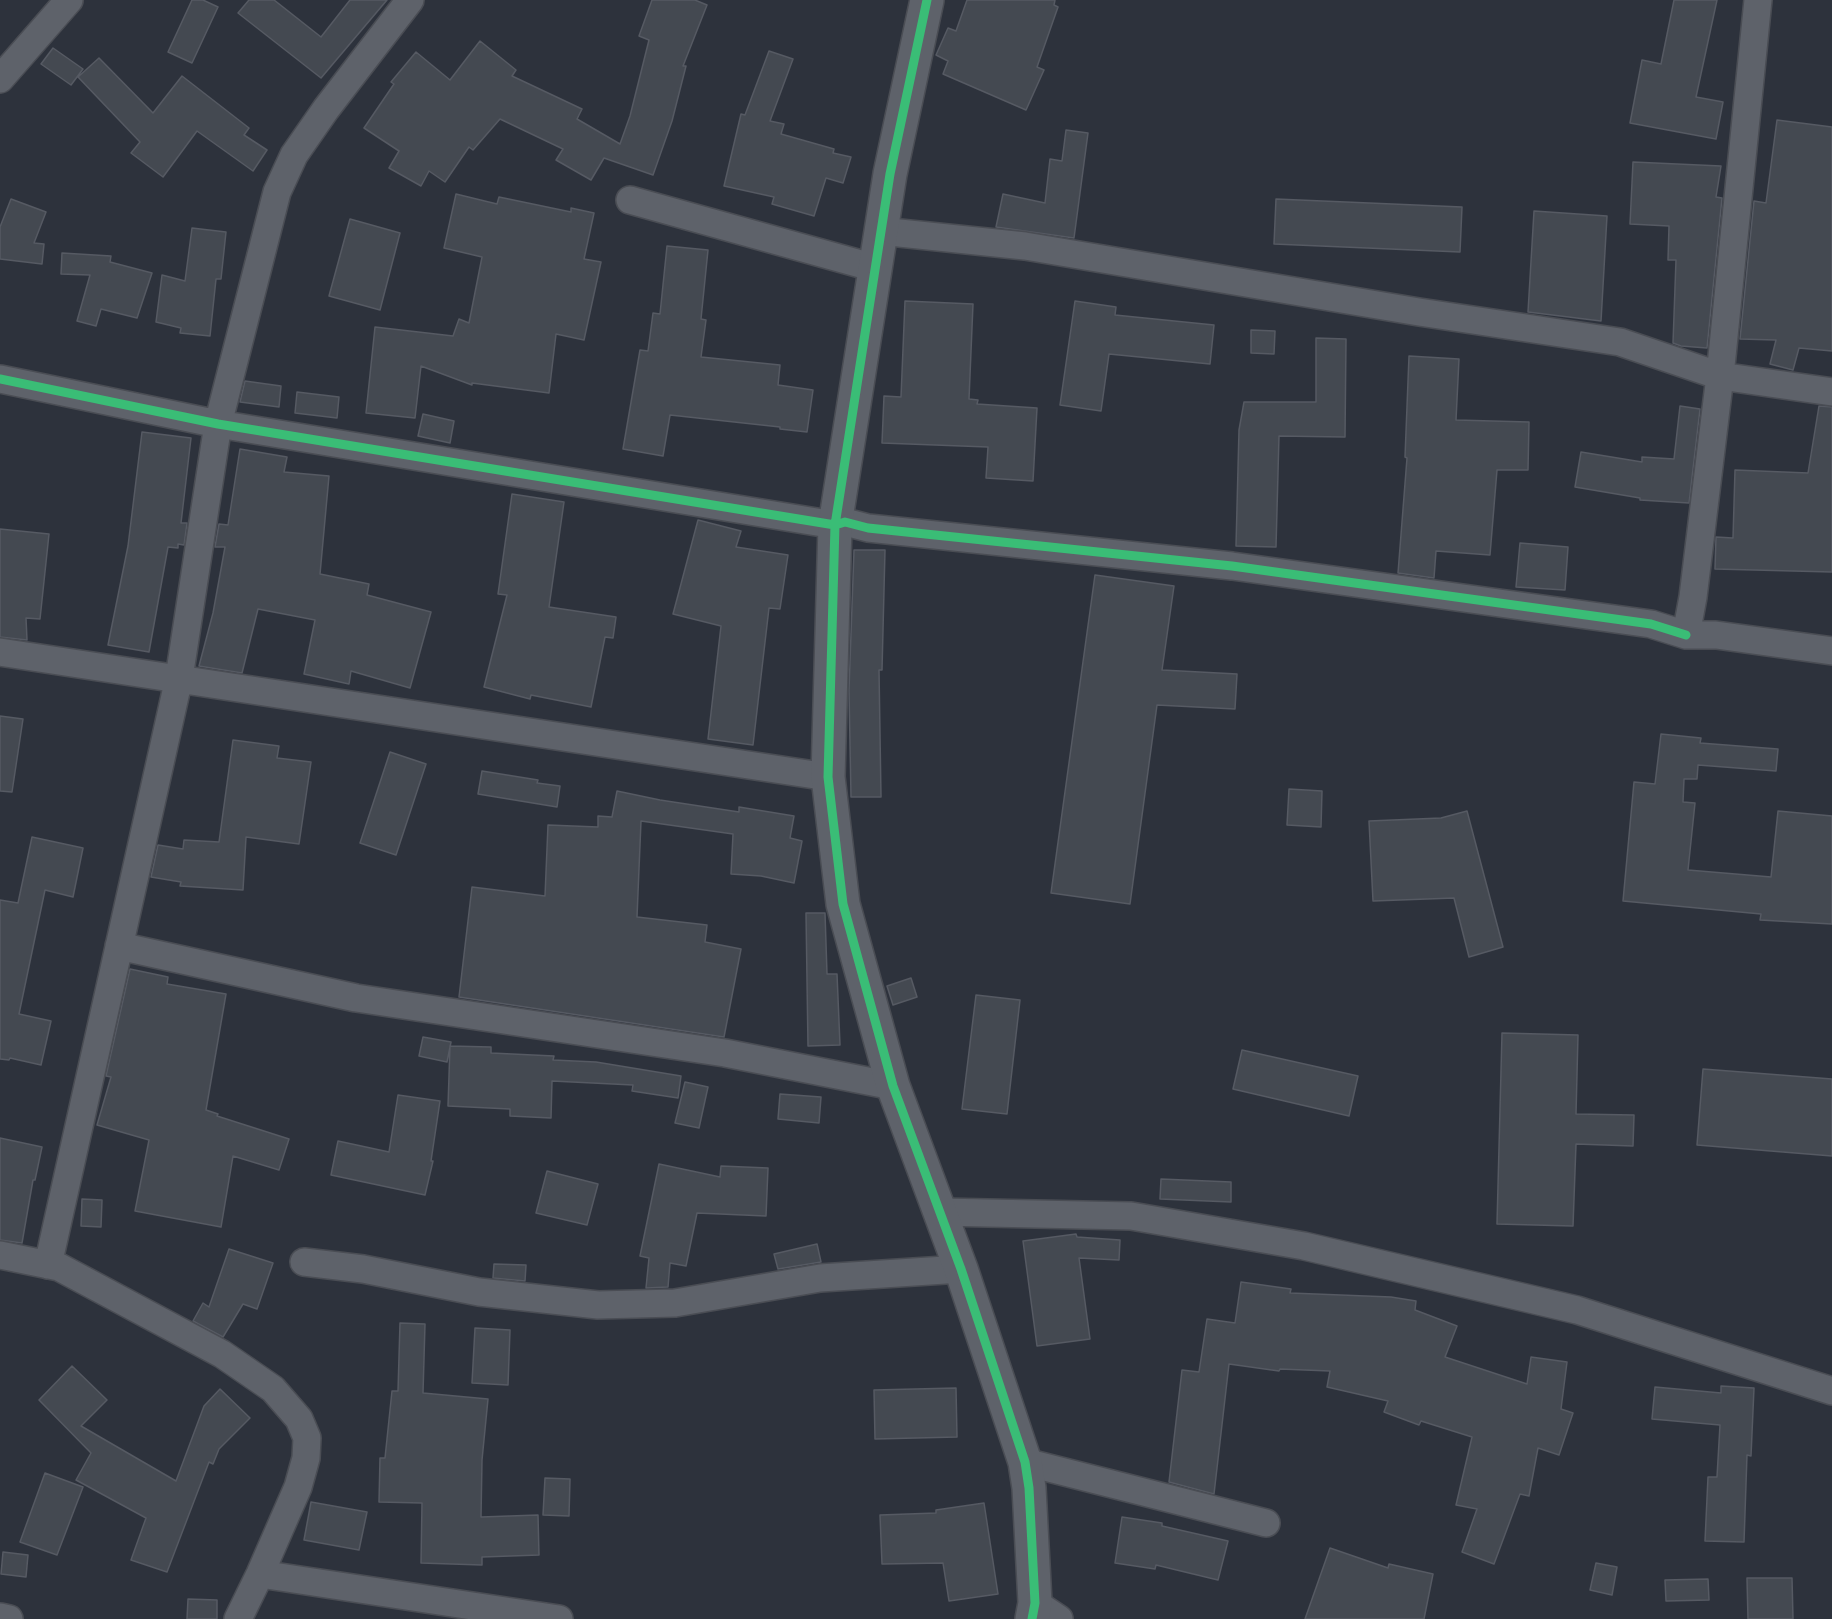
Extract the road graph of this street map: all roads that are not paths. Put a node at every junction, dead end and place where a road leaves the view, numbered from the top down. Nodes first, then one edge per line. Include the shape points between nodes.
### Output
1 (69, 0) edge
2 (410, 0) edge
3 (927, 0) edge
4 (1758, 0) edge
5 (0, 80) edge
6 (630, 200) dead end
7 (880, 231) junction
8 (875, 268) junction
9 (1720, 376) junction
10 (0, 379) edge
11 (1832, 392) edge
12 (218, 424) junction
13 (835, 525) junction
14 (1686, 635) junction
15 (1832, 651) edge
16 (0, 652) edge
17 (179, 678) junction
18 (828, 777) junction
19 (119, 946) junction
20 (892, 1086) junction
21 (939, 1212) junction
22 (0, 1255) edge
23 (303, 1262) dead end
24 (48, 1265) junction
25 (961, 1269) junction
26 (1832, 1392) edge
27 (1025, 1462) junction
28 (1266, 1523) dead end
29 (260, 1574) junction
30 (1042, 1614) edge
31 (0, 1617) edge
32 (9, 1619) edge
33 (238, 1619) edge
34 (559, 1619) edge

1 - 5 street
2 - 12 street via 294,155 277,192
3 - 7 street
4 - 9 street
6 - 8 street
7 - 8 street
7 - 9 street via 1025,246 1620,342
8 - 13 street
9 - 11 street
9 - 14 street
10 - 12 street
12 - 13 street
12 - 17 street
13 - 14 street via 845,522 868,528 1232,566 1651,624
13 - 18 street
14 - 15 street via 1716,635
16 - 17 street
17 - 18 street
17 - 19 street
18 - 20 street via 843,904
19 - 20 street via 356,998 725,1053
19 - 24 street
20 - 21 street
21 - 25 street
21 - 26 street via 1131,1216 1304,1246 1577,1310
22 - 24 street
23 - 25 street via 363,1269 479,1293 598,1305 675,1304 820,1278
24 - 29 street via 59,1267 222,1354 273,1389 299,1419 307,1438 306,1458 298,1487
25 - 27 street
27 - 28 street
27 - 30 street
29 - 33 street
29 - 34 street
31 - 32 street

